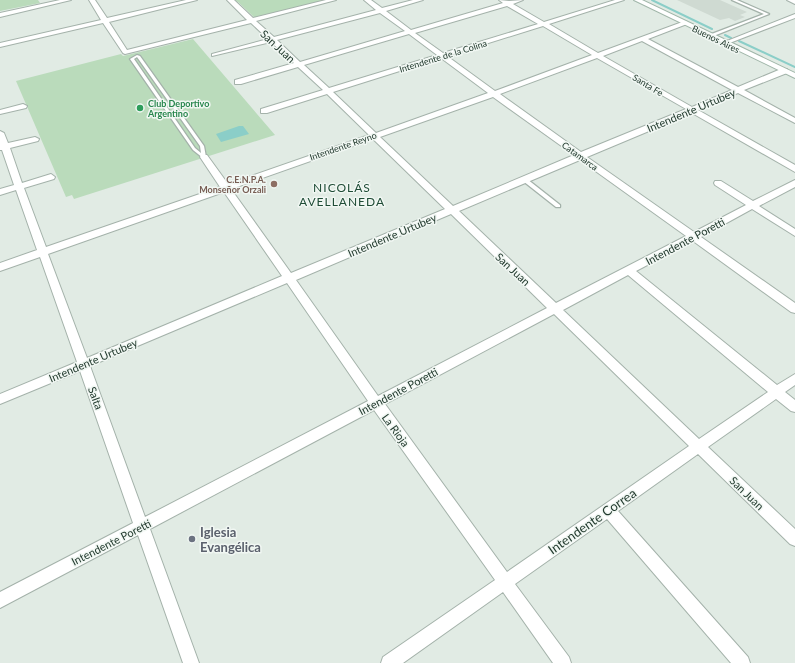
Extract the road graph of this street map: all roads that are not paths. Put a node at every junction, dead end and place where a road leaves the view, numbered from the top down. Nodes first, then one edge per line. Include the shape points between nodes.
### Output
1 (68, 0) edge
2 (92, 0) edge
3 (194, 0) edge
4 (230, 0) edge
5 (333, 0) edge
6 (368, 0) edge
7 (420, 0) edge
8 (520, 0) edge
9 (621, 0) edge
10 (637, 0) edge
11 (734, 0) edge
12 (790, 0) edge
13 (505, 2) edge
14 (795, 2) edge
15 (381, 10) junction
16 (0, 15) edge
17 (795, 16) edge
18 (105, 20) junction
19 (252, 21) junction
20 (685, 23) junction
21 (544, 24) junction
22 (411, 32) junction
23 (710, 36) junction
24 (643, 39) junction
25 (272, 40) junction
26 (725, 43) junction
27 (0, 44) edge
28 (214, 55) dead end
29 (443, 56) junction
30 (599, 56) junction
31 (298, 64) junction
32 (784, 71) junction
33 (795, 76) edge
34 (238, 82) dead end
35 (737, 90) junction
36 (328, 92) junction
37 (494, 94) junction
38 (23, 106) dead end
39 (175, 108) junction
40 (168, 110) junction
41 (691, 110) junction
42 (264, 111) dead end
43 (0, 112) edge
44 (795, 121) edge
45 (0, 133) edge
46 (373, 135) junction
47 (35, 139) dead end
48 (2, 148) edge
49 (581, 156) junction
50 (204, 157) junction
51 (795, 169) edge
52 (51, 177) dead end
53 (525, 180) junction
54 (718, 183) dead end
55 (795, 183) edge
56 (19, 186) junction
57 (226, 187) junction
58 (0, 192) edge
59 (751, 205) junction
60 (558, 206) dead end
61 (450, 210) junction
62 (795, 233) edge
63 (694, 237) junction
64 (43, 252) junction
65 (0, 267) edge
66 (629, 271) junction
67 (289, 278) junction
68 (555, 309) junction
69 (795, 309) edge
70 (83, 364) junction
71 (795, 379) edge
72 (776, 392) junction
73 (0, 399) edge
74 (376, 402) junction
75 (795, 407) edge
76 (698, 446) junction
77 (608, 510) junction
78 (142, 526) junction
79 (795, 539) edge
80 (505, 582) junction
81 (0, 600) edge
82 (191, 663) edge
83 (389, 663) edge
84 (563, 663) edge
85 (742, 663) edge

1 - 16 street
2 - 18 street
3 - 18 street
4 - 19 street, San Juan
5 - 19 street
6 - 15 street, Catamarca
7 - 15 street
8 - 13 street
9 - 21 street, Intendente de la Colina
10 - 20 main road, Buenos Aires
11 - 23 lane via 767,14
12 - 14 street
13 - 21 street, Santa Fe
13 - 22 street
15 - 22 street, Catamarca
15 - 25 street
17 - 26 street
18 - 19 street via 125,52
18 - 27 street
19 - 25 street, San Juan
20 - 23 main road, Buenos Aires
20 - 24 street, Intendente Reyno
21 - 29 street, Intendente de la Colina
21 - 30 street, Santa Fe
22 - 29 street, Catamarca
22 - 31 street
23 - 26 main road, Buenos Aires
24 - 30 street, Intendente Reyno
24 - 35 street
25 - 28 street
25 - 31 street, San Juan
26 - 32 main road, Buenos Aires
29 - 36 street, Intendente de la Colina
29 - 37 street, Catamarca
30 - 37 street, Intendente Reyno
30 - 41 street, Santa Fe
31 - 34 street
31 - 36 street, San Juan
32 - 33 main road, Buenos Aires
32 - 35 street, Intendente Urtubey
35 - 41 street, Intendente Urtubey
35 - 44 street
36 - 42 street, Intendente de la Colina
36 - 46 street, San Juan
37 - 46 street, Intendente Reyno
37 - 49 street, Catamarca
38 - 43 street
39 - 40 lane
39 - 40 lane via 140,57 133,58
39 - 50 lane via 202,146
40 - 50 lane via 194,149
41 - 49 street, Intendente Urtubey
41 - 51 street, Santa Fe
45 - 48 street, Salta
46 - 57 street, Intendente Reyno
46 - 61 street, San Juan
47 - 48 street
48 - 56 street, Salta
49 - 53 street, Intendente Urtubey
49 - 63 street, Catamarca
50 - 57 street, La Rioja
52 - 56 street
53 - 60 lane
53 - 61 street, Intendente Urtubey
54 - 59 street
55 - 59 street, Intendente Poretti
56 - 58 street
56 - 64 street, Salta
57 - 64 street, Intendente Reyno
57 - 67 street, La Rioja
59 - 62 street
59 - 63 street, Intendente Poretti
61 - 67 street, Intendente Urtubey
61 - 68 street, San Juan
63 - 66 street, Intendente Poretti
63 - 69 street, Catamarca
64 - 65 street, Intendente Reyno
64 - 70 street, Salta
66 - 68 street, Intendente Poretti
66 - 72 street
67 - 70 street, Intendente Urtubey
67 - 74 street, La Rioja
68 - 74 street, Intendente Poretti
68 - 76 street, San Juan
70 - 73 street, Intendente Urtubey
70 - 78 street, Salta
71 - 72 street, Intendente Correa
72 - 75 street
72 - 76 street, Intendente Correa
74 - 78 street, Intendente Poretti
74 - 80 street, La Rioja
76 - 77 street, Intendente Correa
76 - 79 street, San Juan
77 - 80 street, Intendente Correa
77 - 85 street
78 - 81 street, Intendente Poretti
78 - 82 street, Salta
80 - 83 street, Intendente Correa
80 - 84 street, La Rioja

